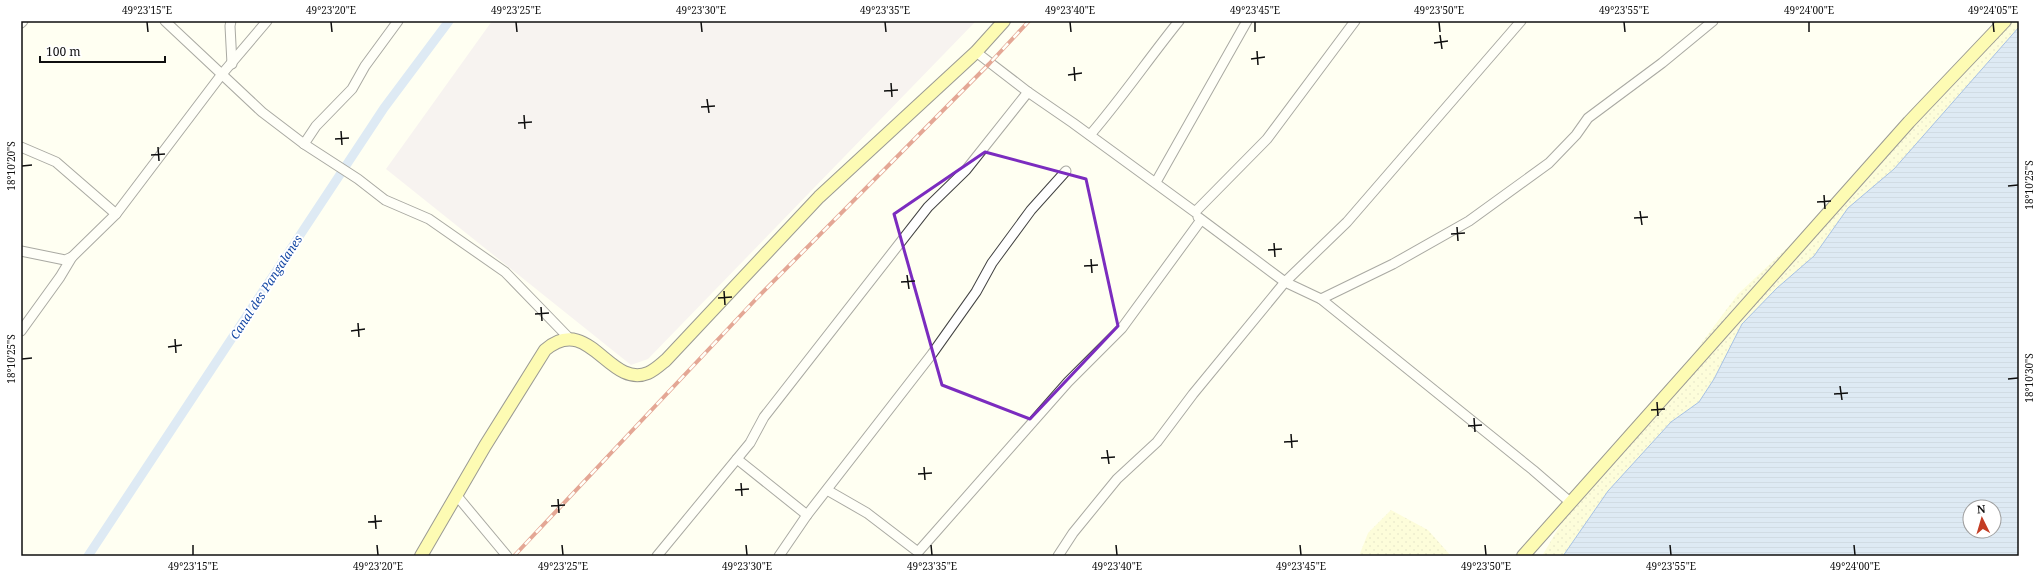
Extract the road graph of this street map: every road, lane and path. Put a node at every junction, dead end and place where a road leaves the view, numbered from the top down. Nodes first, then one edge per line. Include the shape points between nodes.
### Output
1 (23, 21) edge
2 (165, 21) edge
3 (231, 21) edge
4 (267, 21) edge
5 (398, 21) edge
6 (1004, 21) edge
7 (1179, 21) edge
8 (1247, 21) edge
9 (1355, 21) edge
10 (1522, 21) edge
11 (1713, 21) edge
12 (2005, 21) edge
13 (21, 24) edge
14 (976, 52) junction
15 (232, 64) junction
16 (222, 74) junction
17 (1028, 92) junction
18 (1090, 135) junction
19 (304, 144) junction
20 (21, 146) edge
21 (1066, 171) dead end
22 (1156, 182) junction
23 (1195, 212) junction
24 (116, 214) junction
25 (1202, 220) junction
26 (21, 252) edge
27 (72, 257) junction
28 (1285, 282) junction
29 (1320, 299) junction
30 (21, 331) edge
31 (569, 338) junction
32 (737, 459) junction
33 (827, 490) junction
34 (457, 496) junction
35 (1570, 502) junction
36 (807, 515) junction
37 (421, 556) edge
38 (507, 556) edge
39 (656, 556) edge
40 (780, 556) edge
41 (1058, 556) edge
42 (1523, 556) edge

1 - 13 street
2 - 16 street
3 - 15 street
4 - 15 street
5 - 19 street via 352,89 316,126
6 - 14 main road
7 - 18 street via 1113,109
8 - 22 street
9 - 23 street via 1267,139
10 - 28 street via 1346,222
11 - 29 street via 1588,118 1576,135 1550,162 1469,221 1393,264
12 - 35 main road via 1909,122
14 - 17 street
14 - 31 main road via 819,197 666,360 648,373 635,374 622,370 584,342
15 - 16 street
16 - 19 street via 262,112
16 - 24 street
17 - 18 street
17 - 32 street via 966,170 928,207 764,417 754,437
18 - 22 street
19 - 31 street via 385,200 429,219 505,272
20 - 24 street via 56,162
21 - 33 street via 1031,210 992,263 976,292 932,354
22 - 23 street
23 - 25 street
24 - 27 street
25 - 28 street
25 - 33 street via 1122,328 1068,382 918,552 867,513
26 - 27 street via 65,260
27 - 30 street
28 - 29 street
28 - 41 street via 1157,442 1117,479 1073,533
29 - 35 street
31 - 34 main road via 555,341 545,350
32 - 36 street
32 - 39 street
33 - 36 street
34 - 37 main road
34 - 38 street
35 - 42 main road
36 - 40 street

